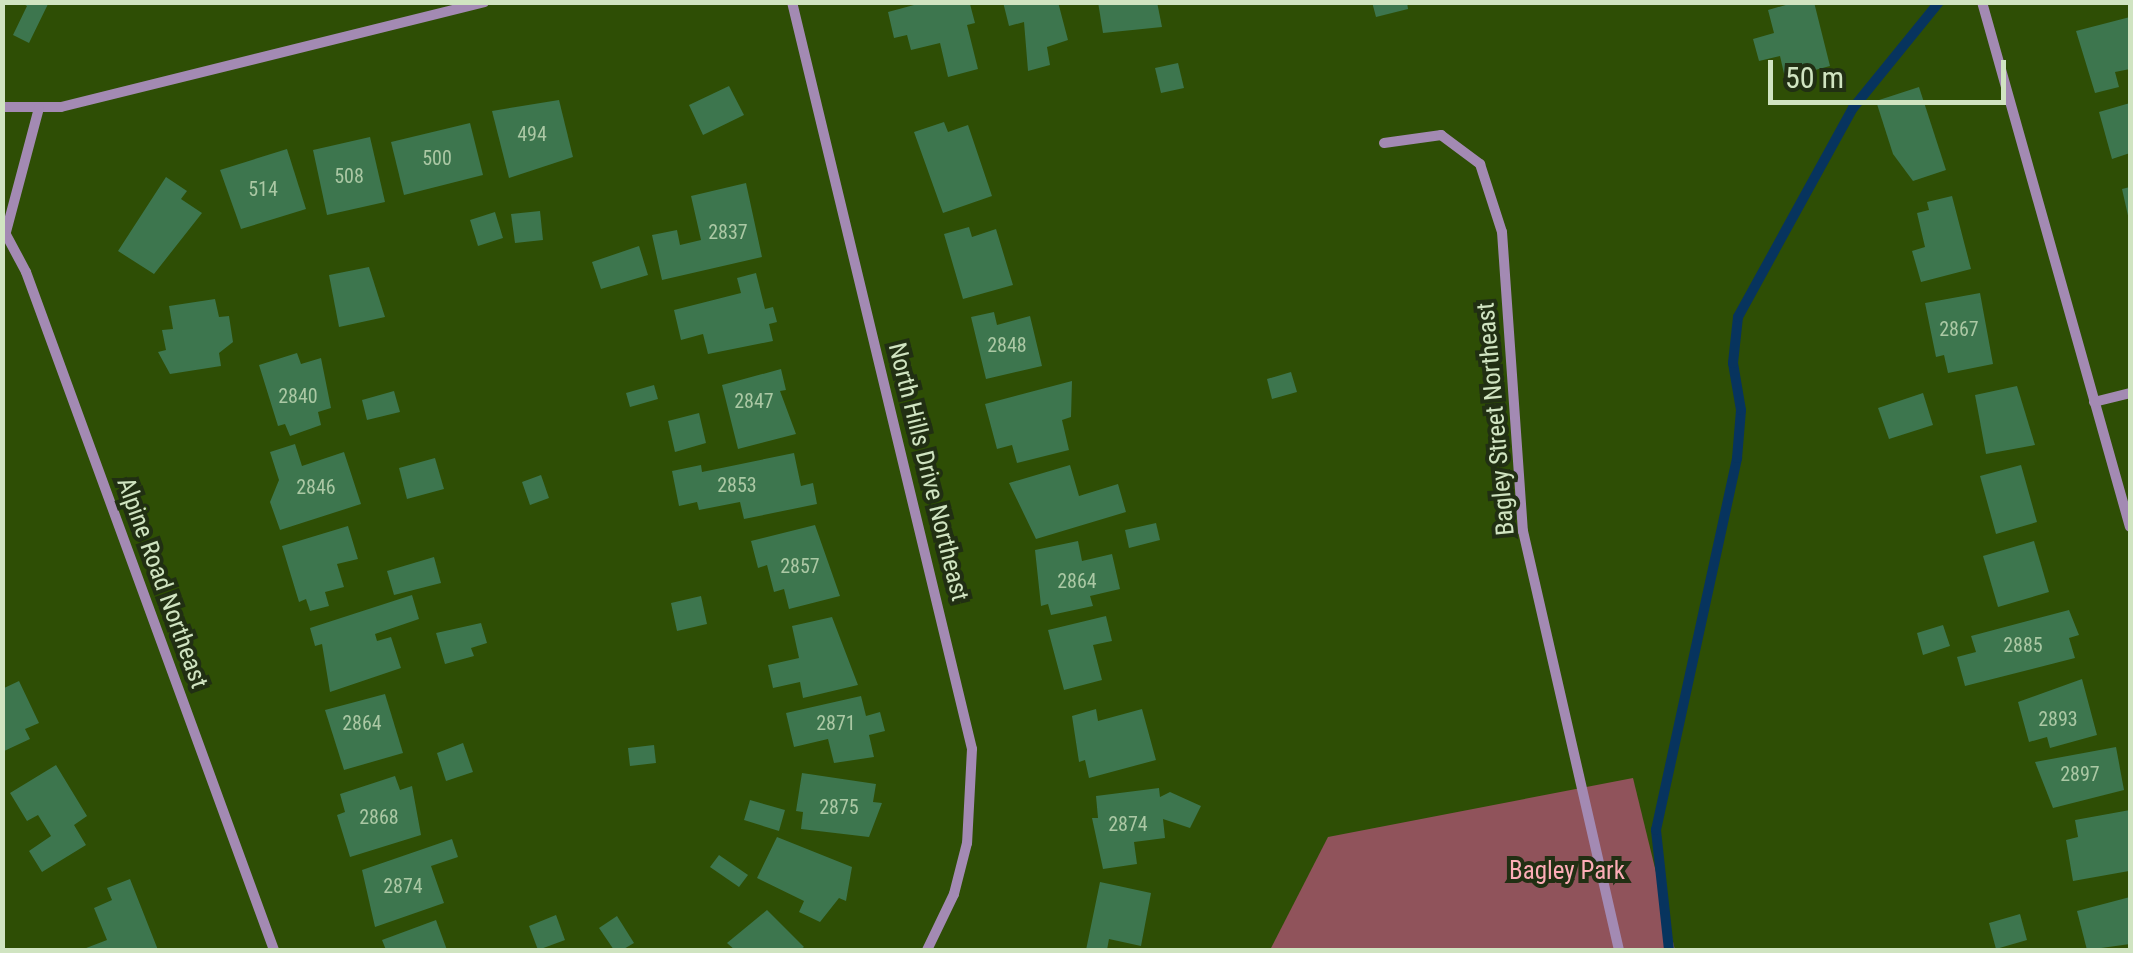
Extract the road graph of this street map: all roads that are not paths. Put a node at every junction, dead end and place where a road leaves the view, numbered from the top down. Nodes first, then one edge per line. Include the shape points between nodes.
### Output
1 (484, 2) edge
2 (792, 2) edge
3 (1982, 2) edge
4 (2, 107) edge
5 (39, 108) junction
6 (1384, 142) dead end
7 (4, 230) edge
8 (2130, 393) edge
9 (2094, 402) junction
10 (2130, 527) edge
11 (274, 950) edge
12 (927, 950) edge
13 (1619, 950) edge

1 - 5 street
2 - 12 street, North Hills Drive Northeast via 972,750 968,843 954,894
3 - 9 street
4 - 5 street
5 - 7 street, Alpine Road Northeast
6 - 13 street, Bagley Street Northeast via 1441,135 1480,164 1502,232 1523,531
7 - 11 street, Alpine Road Northeast via 26,272
8 - 9 street
9 - 10 street

